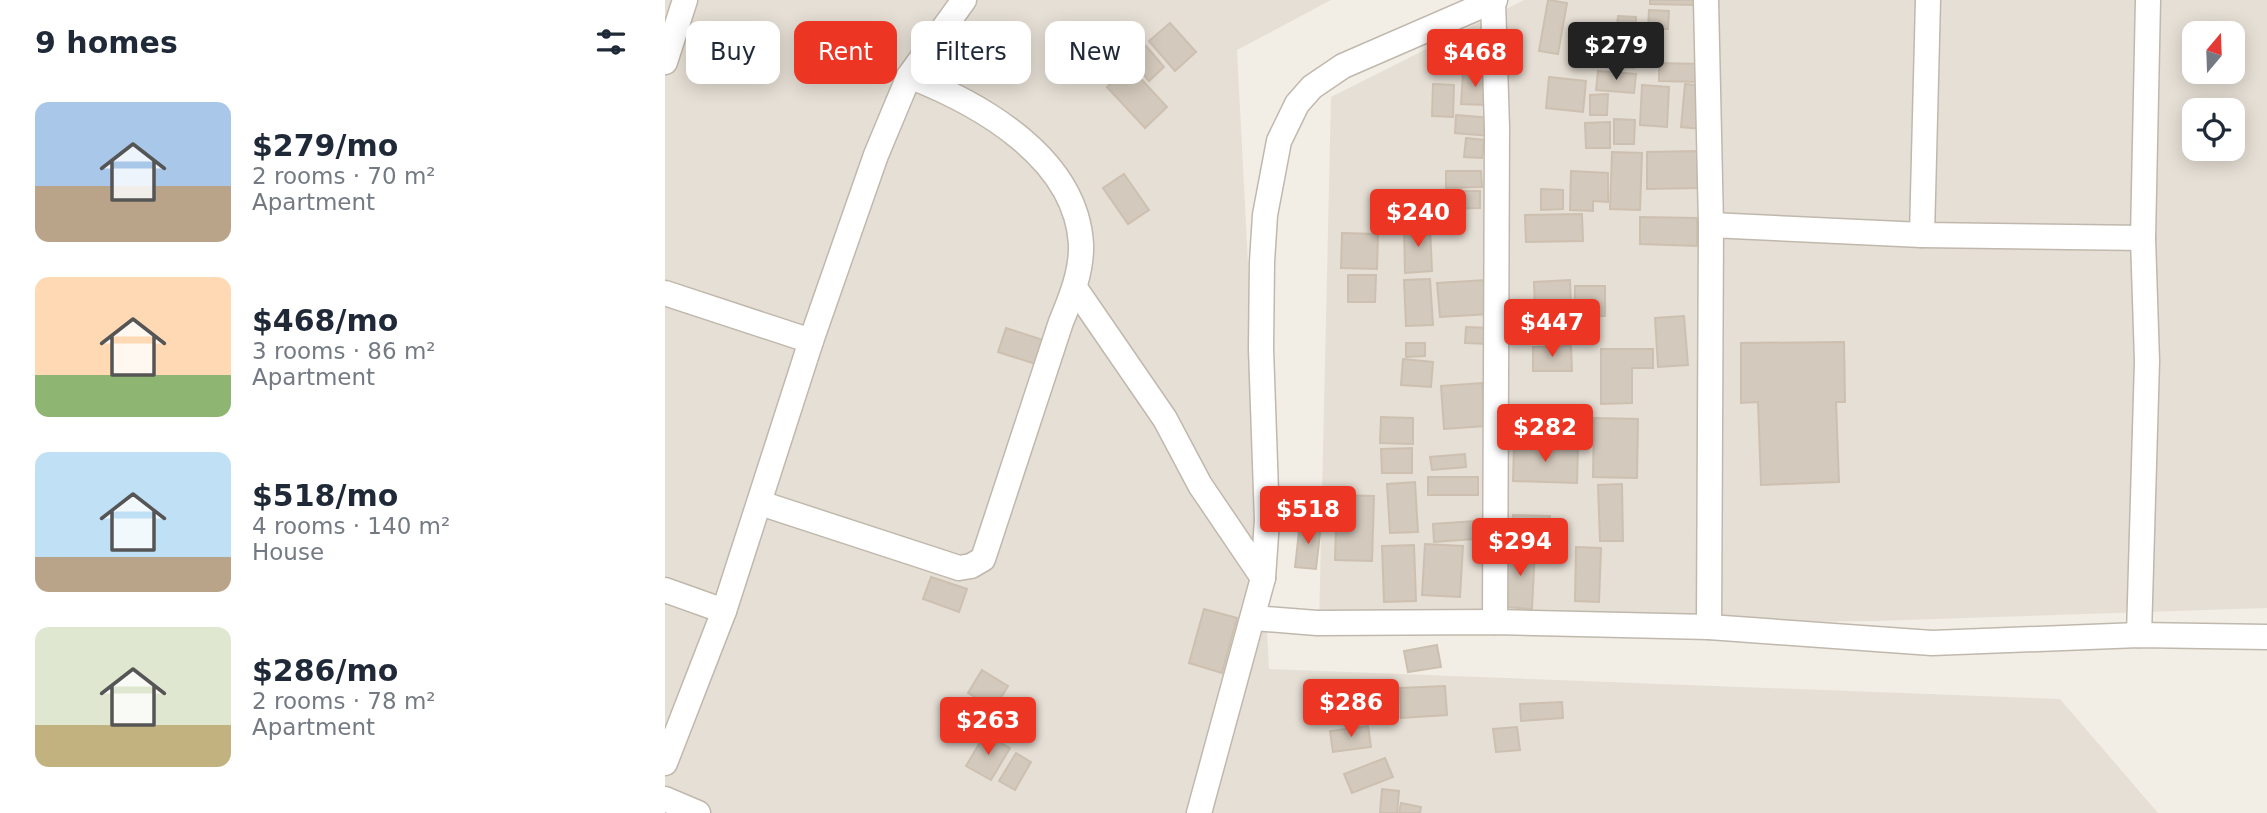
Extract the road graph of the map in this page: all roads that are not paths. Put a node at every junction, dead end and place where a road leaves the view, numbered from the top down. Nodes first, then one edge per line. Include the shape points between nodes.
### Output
1 (685, 0) edge
2 (964, 0) edge
3 (1494, 0) edge
4 (1706, 0) edge
5 (1928, 0) edge
6 (2148, 0) edge
7 (665, 62) edge
8 (909, 76) junction
9 (1711, 225) junction
10 (1921, 235) junction
11 (2143, 238) junction
12 (1075, 288) junction
13 (665, 293) edge
14 (811, 341) junction
15 (760, 503) junction
16 (1263, 578) junction
17 (665, 590) edge
18 (724, 611) junction
19 (1253, 618) junction
20 (1495, 622) junction
21 (1709, 627) junction
22 (2139, 635) junction
23 (2267, 637) edge
24 (665, 763) edge
25 (665, 799) edge
26 (698, 813) edge
27 (1199, 813) edge

1 - 7 street
2 - 8 street
3 - 16 street via 1343,66 1312,87 1297,104 1279,141 1265,215 1262,262
3 - 20 street
4 - 9 street
5 - 10 street
6 - 11 street
8 - 12 street via 981,110 1043,161 1072,202 1081,245
8 - 14 street via 876,155
9 - 10 street
9 - 21 street
10 - 11 street
11 - 22 street via 2147,361
12 - 15 street via 983,559 959,568
12 - 16 street via 1165,419 1200,485
13 - 14 street
14 - 15 street
15 - 18 street
16 - 19 street
17 - 18 street
18 - 24 street
19 - 20 street via 1317,623
19 - 27 street
20 - 21 street
21 - 22 street via 1932,643
22 - 23 street
25 - 26 street

